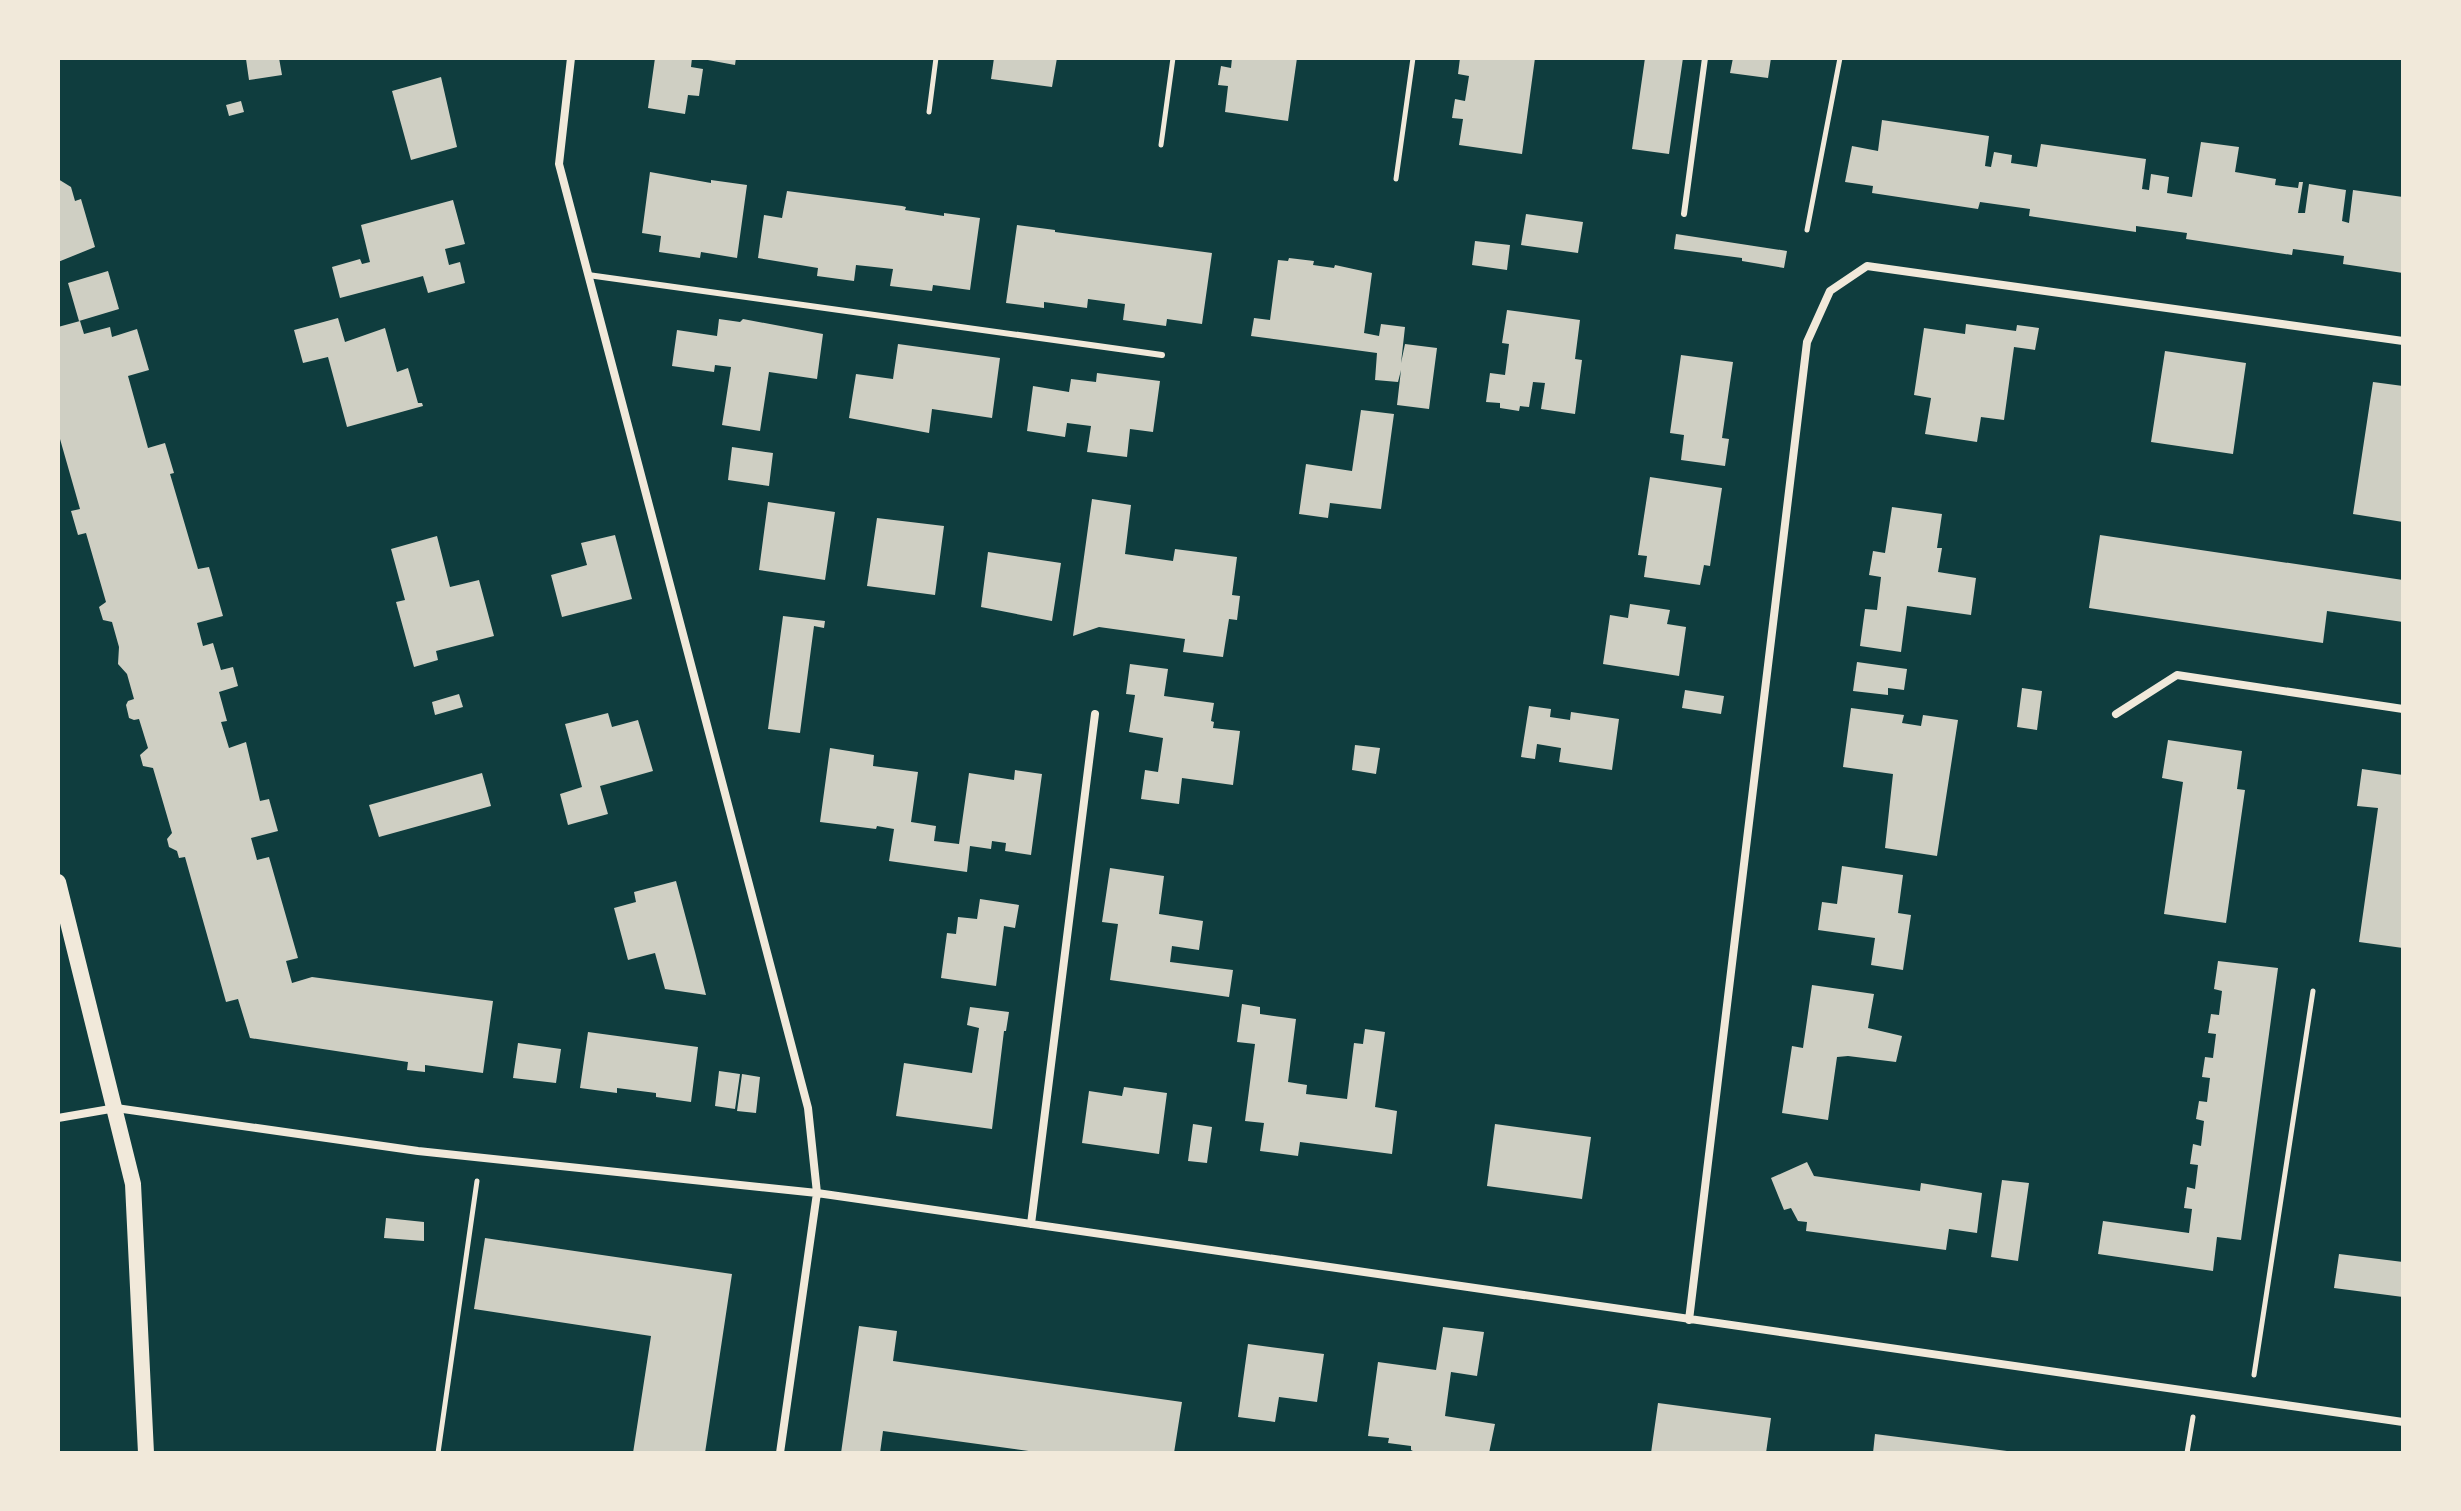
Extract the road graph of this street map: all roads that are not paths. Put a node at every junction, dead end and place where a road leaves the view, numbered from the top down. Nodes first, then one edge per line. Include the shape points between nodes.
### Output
1 (571, 58) edge
2 (1705, 58) edge
3 (1684, 214) dead end
4 (588, 275) junction
5 (2403, 341) edge
6 (1162, 355) dead end
7 (2403, 709) edge
8 (1095, 714) dead end
9 (2116, 714) dead end
10 (58, 882) edge
11 (116, 1108) junction
12 (58, 1118) edge
13 (817, 1193) junction
14 (1031, 1224) junction
15 (1689, 1320) junction
16 (2403, 1422) edge
17 (146, 1453) edge
18 (780, 1453) edge

1 - 4 street via 559,164
2 - 3 lane
4 - 6 lane
4 - 13 street via 808,1108
5 - 15 street via 1867,266 1830,291 1807,342
7 - 9 street via 2177,675
8 - 14 street
10 - 11 main road
11 - 12 street
11 - 13 street via 480,1157
11 - 17 main road via 133,1184
13 - 14 street
13 - 18 street
14 - 15 street
15 - 16 street

